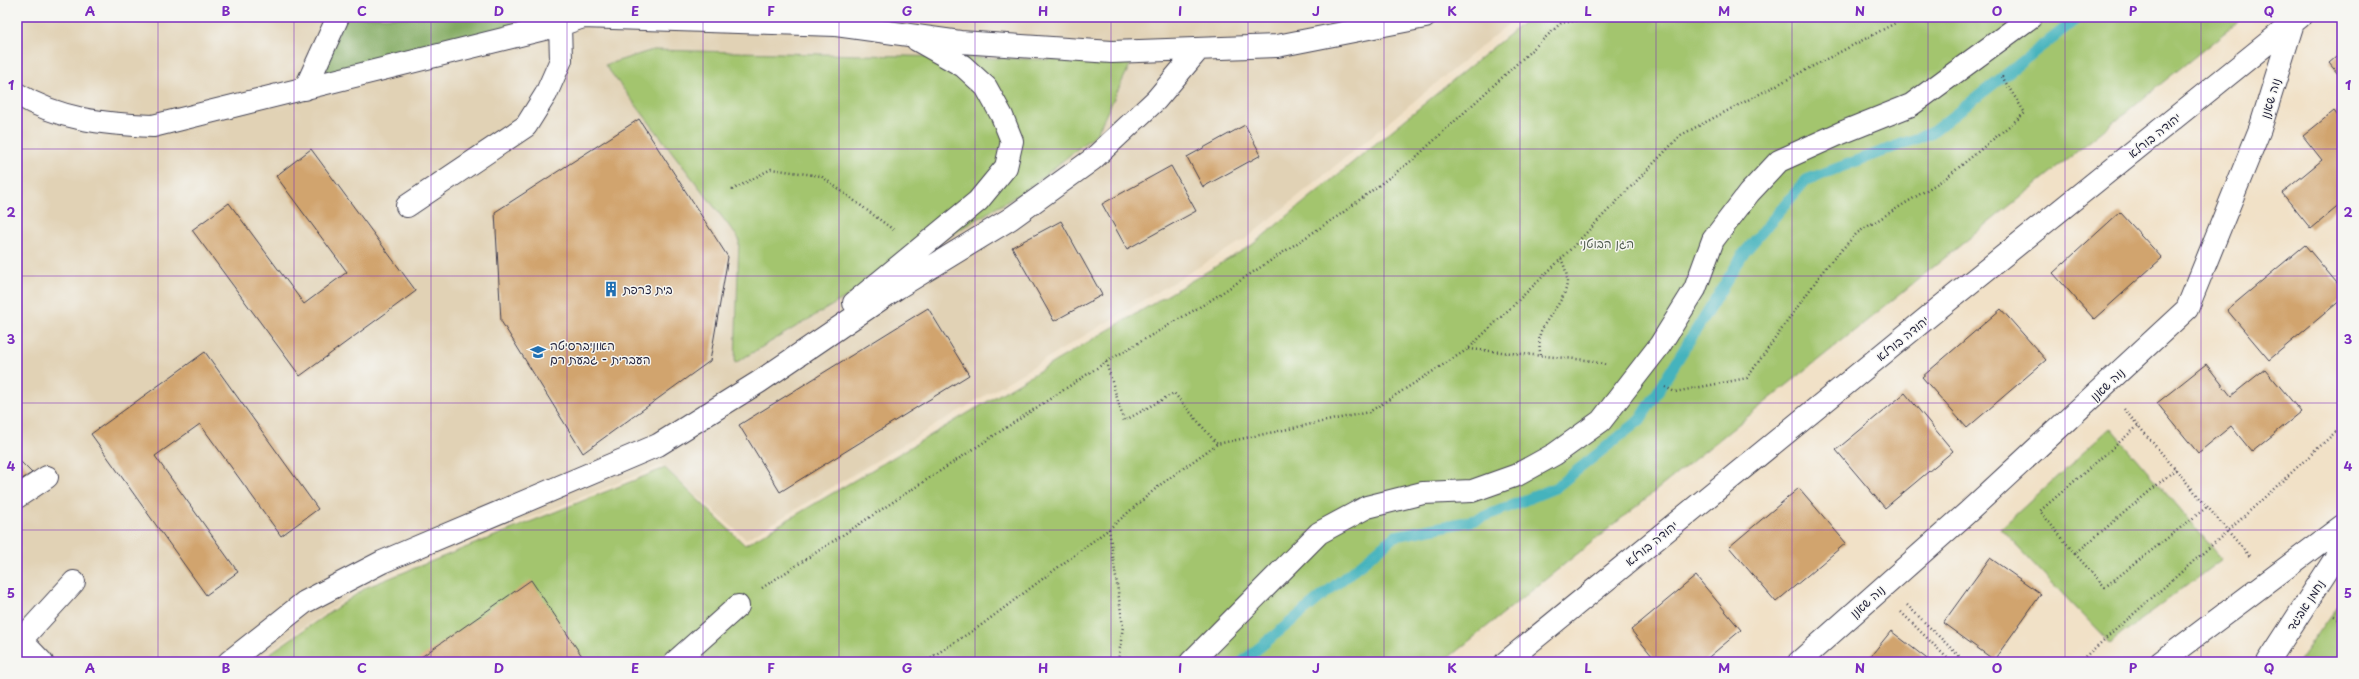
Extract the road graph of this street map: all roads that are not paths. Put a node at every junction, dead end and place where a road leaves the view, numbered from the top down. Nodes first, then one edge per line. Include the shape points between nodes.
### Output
1 (338, 17) edge
2 (582, 17) edge
3 (775, 17) edge
4 (1424, 17) edge
5 (2031, 17) edge
6 (2297, 20) edge
7 (806, 21) edge
8 (560, 25) junction
9 (900, 28) edge
10 (1199, 49) junction
11 (305, 89) junction
12 (17, 94) edge
13 (407, 206) dead end
14 (790, 360) junction
15 (47, 477) dead end
16 (17, 497) edge
17 (2342, 526) edge
18 (2342, 548) edge
19 (74, 582) dead end
20 (738, 606) road end
21 (19, 638) edge
22 (42, 662) edge
23 (229, 662) edge
24 (675, 662) edge
25 (1191, 662) edge
26 (1506, 662) edge
27 (1799, 662) edge
28 (2161, 662) edge
29 (2268, 662) edge

1 - 11 street
2 - 7 street
2 - 8 street
3 - 7 street
4 - 10 street via 1277,46
5 - 25 street via 1911,105 1779,161 1748,193 1713,240 1695,289 1660,345 1601,421 1555,454 1517,475 1472,491 1423,493 1367,507 1319,533
6 - 26 street, יהודה בורלא
6 - 27 street, נוה שאנן via 2260,129 2187,309
7 - 9 street
8 - 11 street
8 - 13 street via 561,60 546,94 526,126
9 - 10 street via 960,42 1112,52
9 - 14 street via 963,66 986,87 1012,141 1006,167 978,200 867,291
10 - 14 street via 1156,100 1093,159 1010,219 897,288
11 - 12 street via 152,126 104,124 69,116 32,103
14 - 23 street via 658,445 382,562 304,602
15 - 16 street
17 - 28 street
18 - 29 street, נחמן אביגד
19 - 21 street
20 - 24 street
21 - 22 street

